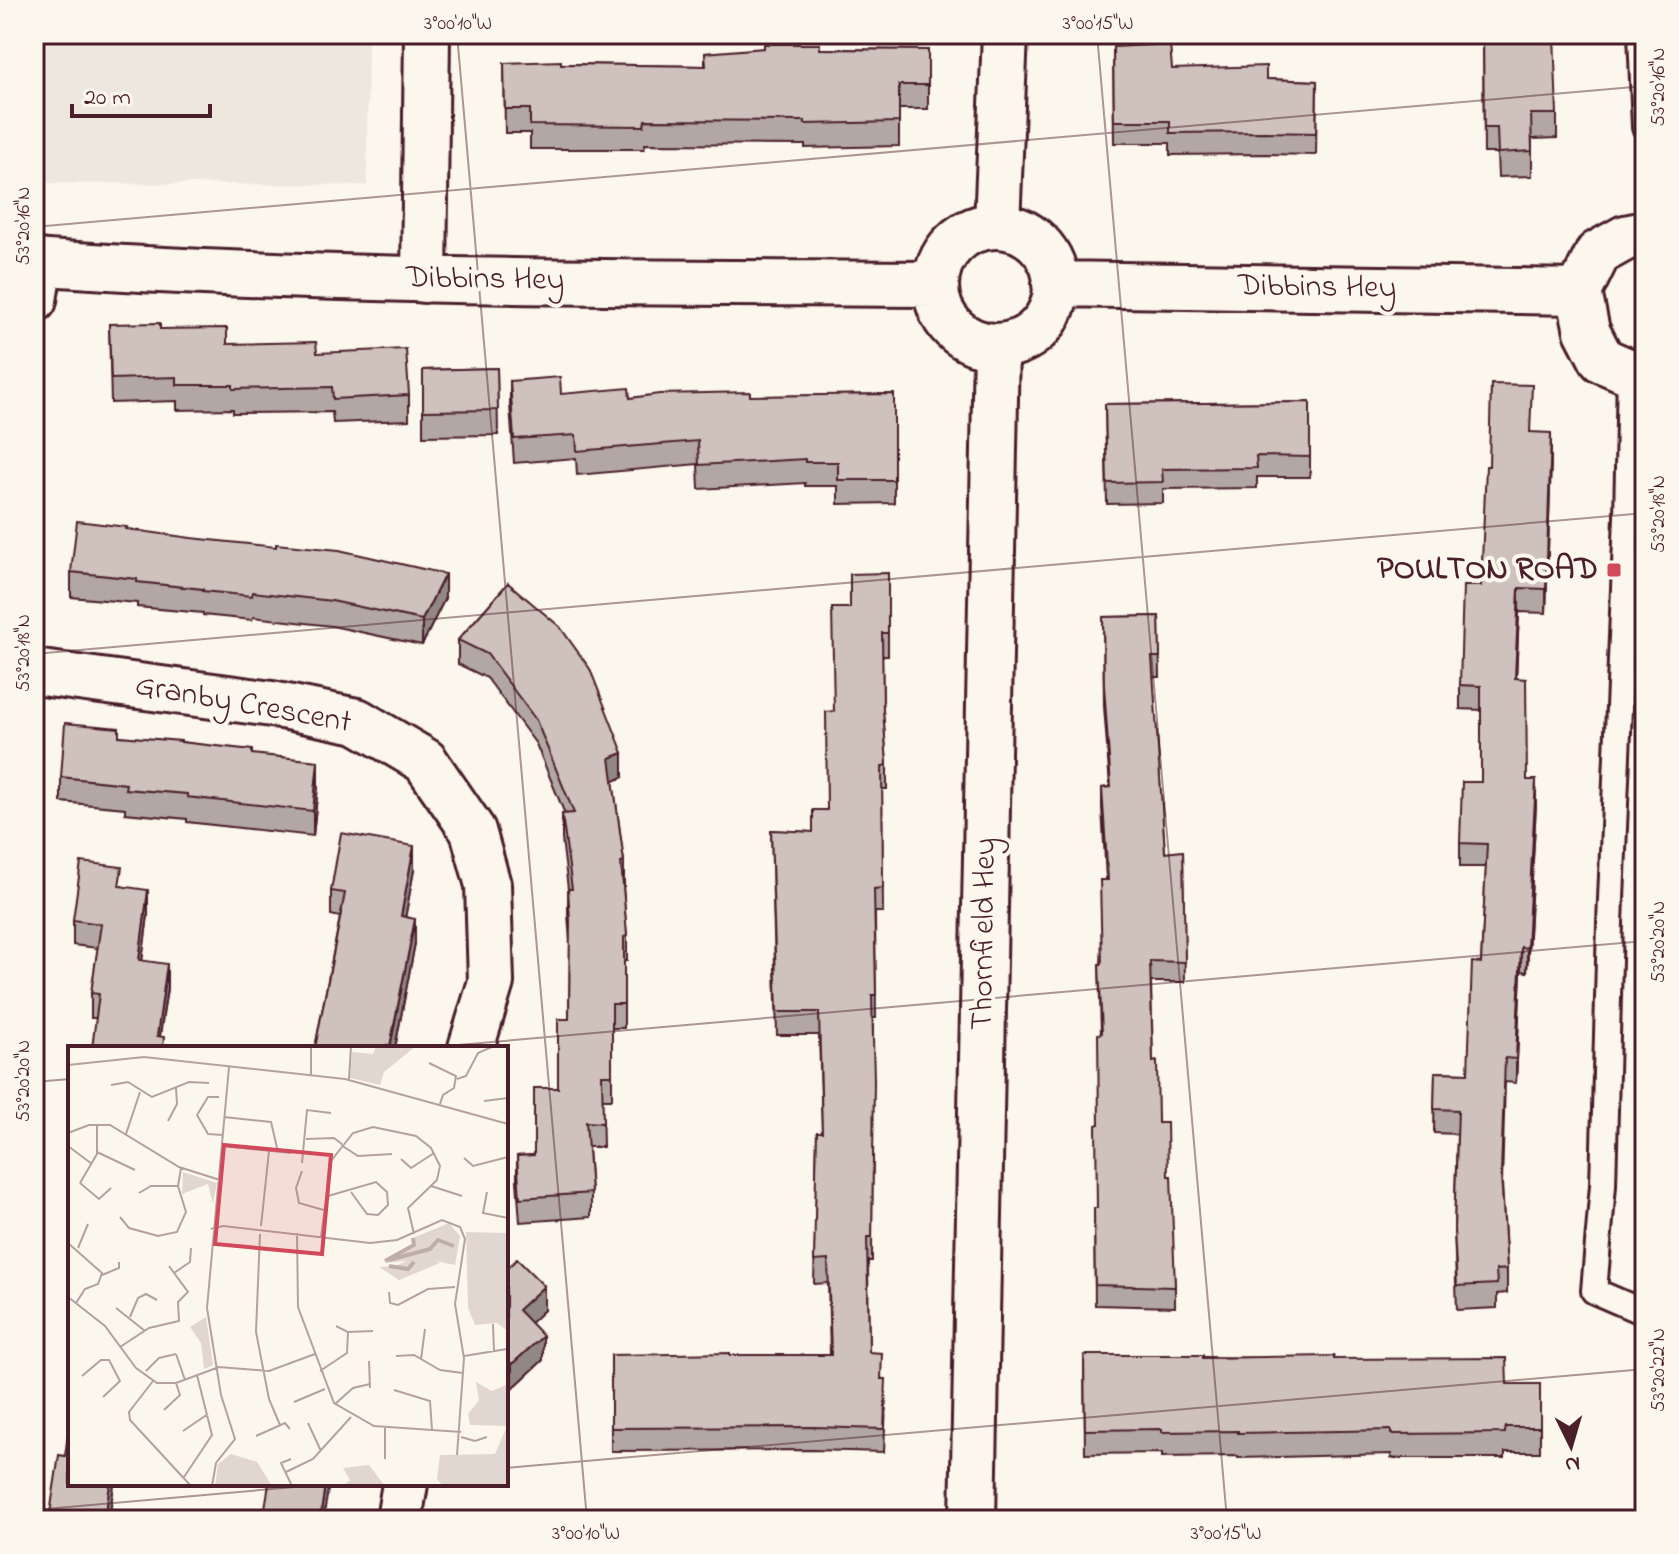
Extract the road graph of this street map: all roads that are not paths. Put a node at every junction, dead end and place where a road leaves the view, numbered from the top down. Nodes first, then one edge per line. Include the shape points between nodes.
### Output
1 (427, 34) edge
2 (1005, 34) edge
3 (1641, 34) edge
4 (1645, 127) edge
5 (997, 225) junction
6 (1645, 234) edge
7 (36, 275) edge
8 (424, 280) junction
9 (936, 284) junction
10 (1055, 284) junction
11 (1579, 292) junction
12 (996, 347) junction
13 (1638, 374) edge
14 (34, 672) edge
15 (472, 1046) edge
16 (1645, 1313) edge
17 (405, 1486) edge
18 (399, 1520) edge
19 (973, 1520) edge

1 - 8 street
2 - 5 street
3 - 4 lane
5 - 9 street via 965,233 948,248
5 - 10 street via 1030,236 1047,253
6 - 11 street via 1598,253
7 - 8 street, Dibbins Hey via 130,269
8 - 9 street, Dibbins Hey
9 - 12 street via 944,318 959,335
10 - 11 street, Dibbins Hey
10 - 12 street via 1054,306 1041,326 1019,342
11 - 13 street via 1587,331 1602,360
12 - 19 street, Thornfield Hey
13 - 16 lane via 1627,517 1603,1185 1594,1291
14 - 15 street, Granby Crescent via 272,704 357,721 425,761 473,831 488,885 491,982
17 - 18 street

